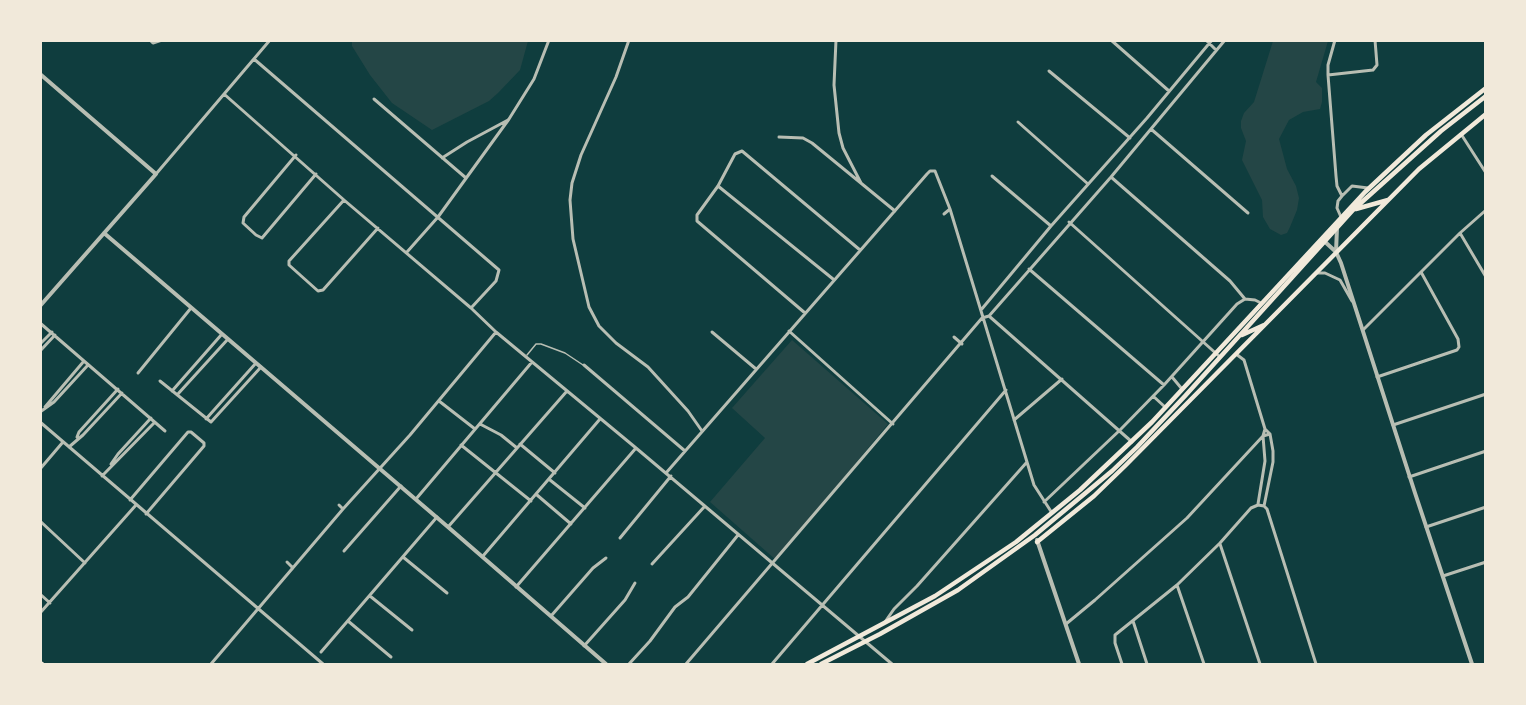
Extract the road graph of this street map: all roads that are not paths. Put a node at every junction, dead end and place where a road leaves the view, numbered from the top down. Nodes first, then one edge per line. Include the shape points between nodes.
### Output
1 (150, 40) edge
2 (162, 40) edge
3 (270, 40) edge
4 (549, 40) edge
5 (629, 40) edge
6 (836, 40) edge
7 (1111, 40) edge
8 (1206, 40) edge
9 (1225, 40) edge
10 (1335, 40) edge
11 (1375, 40) edge
12 (1211, 42) edge
13 (1216, 50) junction
14 (254, 59) junction
15 (1049, 71) dead end
16 (40, 74) edge
17 (1328, 75) junction
18 (1485, 88) edge
19 (1169, 90) junction
20 (224, 94) junction
21 (1485, 96) edge
22 (374, 99) dead end
23 (1485, 114) edge
24 (1147, 118) junction
25 (509, 119) junction
26 (1018, 122) dead end
27 (1155, 124) junction
28 (1151, 129) junction
29 (1460, 133) junction
30 (779, 136) dead end
31 (1130, 138) junction
32 (296, 155) junction
33 (442, 158) junction
34 (1485, 172) edge
35 (156, 174) junction
36 (316, 174) junction
37 (992, 176) dead end
38 (1111, 177) junction
39 (466, 178) junction
40 (861, 183) junction
41 (1088, 184) junction
42 (718, 186) junction
43 (1369, 188) junction
44 (1342, 196) junction
45 (344, 200) junction
46 (1389, 200) junction
47 (950, 208) junction
48 (1066, 208) junction
49 (1353, 210) junction
50 (1485, 210) edge
51 (895, 211) junction
52 (1248, 213) dead end
53 (944, 214) dead end
54 (1075, 216) junction
55 (438, 217) junction
56 (1342, 219) junction
57 (1069, 222) junction
58 (1051, 226) junction
59 (378, 228) junction
60 (1337, 228) junction
61 (104, 233) junction
62 (1460, 233) junction
63 (1323, 239) junction
64 (860, 250) junction
65 (407, 252) junction
66 (1336, 252) junction
67 (1029, 269) junction
68 (1421, 272) junction
69 (1316, 273) junction
70 (1485, 277) edge
71 (833, 280) junction
72 (1245, 299) junction
73 (1261, 303) junction
74 (40, 306) edge
75 (191, 308) junction
76 (471, 308) junction
77 (1355, 308) junction
78 (980, 311) junction
79 (805, 313) junction
80 (989, 316) junction
81 (982, 318) junction
82 (40, 323) edge
83 (1269, 323) junction
84 (789, 331) junction
85 (1362, 331) junction
86 (496, 332) junction
87 (712, 332) dead end
88 (53, 334) junction
89 (222, 334) junction
90 (1239, 336) junction
91 (954, 337) dead end
92 (228, 339) junction
93 (1204, 341) junction
94 (40, 344) edge
95 (962, 344) junction
96 (40, 351) edge
97 (1215, 352) junction
98 (1236, 354) junction
99 (1222, 355) junction
100 (527, 356) junction
101 (84, 361) junction
102 (532, 362) junction
103 (255, 363) junction
104 (88, 364) junction
105 (584, 365) joint
106 (261, 367) junction
107 (756, 369) junction
108 (138, 373) dead end
109 (1377, 376) junction
110 (1172, 377) junction
111 (1062, 379) junction
112 (160, 381) dead end
113 (1164, 385) junction
114 (118, 389) junction
115 (1182, 389) junction
116 (1006, 390) junction
117 (172, 391) junction
118 (567, 391) junction
119 (122, 393) junction
120 (1485, 394) edge
121 (177, 395) junction
122 (1153, 396) junction
123 (439, 401) junction
124 (1165, 407) junction
125 (44, 408) junction
126 (40, 412) edge
127 (151, 418) junction
128 (206, 419) junction
129 (600, 419) junction
130 (1014, 420) junction
131 (40, 422) edge
132 (155, 422) junction
133 (480, 424) junction
134 (893, 424) junction
135 (1393, 425) junction
136 (475, 429) junction
137 (1265, 429) junction
138 (1120, 430) junction
139 (165, 431) dead end
140 (702, 431) junction
141 (1270, 434) junction
142 (1263, 436) junction
143 (76, 439) junction
144 (63, 442) junction
145 (1132, 442) junction
146 (461, 445) junction
147 (519, 446) junction
148 (69, 447) junction
149 (636, 448) junction
150 (685, 451) junction
151 (1273, 451) junction
152 (1485, 451) edge
153 (1265, 452) junction
154 (1027, 462) junction
155 (110, 467) junction
156 (40, 469) edge
157 (379, 469) junction
158 (496, 472) junction
159 (666, 472) junction
160 (555, 473) junction
161 (102, 476) junction
162 (670, 476) junction
163 (1409, 477) junction
164 (550, 480) junction
165 (401, 486) junction
166 (537, 495) junction
167 (416, 499) junction
168 (130, 500) junction
169 (531, 501) junction
170 (1088, 501) junction
171 (1044, 502) junction
172 (1073, 504) junction
173 (136, 505) junction
174 (339, 505) dead end
175 (1258, 505) junction
176 (705, 506) junction
177 (1264, 506) junction
178 (1485, 507) edge
179 (585, 508) junction
180 (343, 509) junction
181 (1052, 513) junction
182 (146, 514) junction
183 (437, 517) junction
184 (40, 521) edge
185 (572, 524) junction
186 (448, 527) junction
187 (1426, 527) junction
188 (738, 536) junction
189 (1035, 536) junction
190 (620, 538) dead end
191 (1038, 542) junction
192 (1220, 543) junction
193 (344, 550) dead end
194 (403, 557) junction
195 (482, 557) junction
196 (606, 558) dead end
197 (287, 562) dead end
198 (1485, 562) edge
199 (85, 563) junction
200 (652, 564) dead end
201 (773, 564) junction
202 (293, 568) junction
203 (1443, 576) junction
204 (635, 584) dead end
205 (1177, 585) junction
206 (516, 587) junction
207 (447, 593) dead end
208 (40, 594) edge
209 (370, 596) junction
210 (50, 603) junction
211 (822, 604) junction
212 (258, 608) junction
213 (40, 613) edge
214 (551, 616) junction
215 (348, 621) junction
216 (1133, 621) junction
217 (1066, 624) junction
218 (884, 625) junction
219 (412, 630) dead end
220 (861, 637) junction
221 (866, 641) junction
222 (584, 646) junction
223 (321, 652) dead end
224 (391, 657) dead end
225 (211, 664) edge
226 (323, 664) edge
227 (606, 664) edge
228 (629, 664) edge
229 (686, 664) edge
230 (772, 664) edge
231 (807, 664) edge
232 (821, 664) edge
233 (892, 664) edge
234 (1079, 664) edge
235 (1122, 664) edge
236 (1147, 664) edge
237 (1204, 664) edge
238 (1260, 664) edge
239 (1316, 664) edge
240 (1473, 664) edge

1 - 2 street
3 - 14 street
4 - 25 street via 534,79
5 - 140 street via 572,183 573,239 589,307 599,326 655,374
6 - 40 street via 834,85 839,133
7 - 19 street
8 - 12 street
9 - 13 street
10 - 17 street
11 - 17 street via 1376,68
12 - 13 street
12 - 19 street
13 - 27 street
14 - 20 street
14 - 55 street
15 - 31 street
16 - 35 street
17 - 44 street via 1336,176
18 - 43 main road
19 - 24 street
20 - 32 street
20 - 35 street
21 - 49 main road
22 - 33 street
23 - 29 main road
24 - 27 street
24 - 31 street
25 - 33 street
25 - 39 street
26 - 41 street
27 - 28 street
28 - 38 street
28 - 52 street
29 - 34 street
29 - 46 main road
30 - 40 street via 812,142
31 - 41 street
32 - 36 street
32 - 36 street via 243,223 262,238
33 - 39 street
35 - 61 street
36 - 45 street
37 - 58 street
38 - 54 street
38 - 72 street via 1230,281
39 - 55 street
40 - 51 street
41 - 48 street
42 - 64 street via 735,154 742,151
42 - 71 street
42 - 79 street via 697,215 698,224
43 - 44 street via 1352,186
43 - 56 main road
44 - 56 street via 1337,208
45 - 59 street
45 - 59 street via 290,259 289,265 318,291
46 - 49 main road
46 - 66 main road
47 - 51 street via 937,173 932,171
47 - 53 street
47 - 78 street
48 - 54 street
48 - 58 street
49 - 56 main road
50 - 62 street
51 - 64 street
54 - 57 street
55 - 65 street
55 - 76 street via 499,270 496,281
56 - 60 main road
56 - 63 main road
57 - 67 street
57 - 93 street
58 - 78 street
59 - 65 street
60 - 63 main road
60 - 66 street
61 - 74 street
61 - 75 street
62 - 68 street
62 - 70 street
63 - 66 street
63 - 73 main road
63 - 90 main road
64 - 71 street
65 - 76 street
66 - 69 main road
66 - 77 street
67 - 80 street
67 - 113 street
68 - 85 street
68 - 109 street via 1459,347
69 - 77 street via 1340,280
69 - 83 main road
71 - 79 street
72 - 73 street
72 - 93 street
73 - 97 main road
75 - 89 street
75 - 108 street
76 - 86 street
77 - 85 street
78 - 81 street
79 - 84 street
80 - 81 street
80 - 111 street
81 - 95 street
81 - 116 street
82 - 88 street
83 - 90 main road
83 - 98 main road
84 - 107 street
84 - 134 street
85 - 109 street
86 - 100 street
86 - 123 street
87 - 107 street
88 - 94 street
88 - 96 street
88 - 101 street
89 - 92 street
89 - 117 street
90 - 99 main road
91 - 95 street
92 - 103 street
92 - 121 street
93 - 97 street
93 - 110 street
95 - 134 street
97 - 99 street
97 - 115 main road
98 - 99 main road
98 - 137 street via 1244,360
98 - 170 main road
99 - 172 main road via 1137,447
100 - 102 street
100 - 105 lane via 536,344 541,344
101 - 104 street
101 - 125 street
102 - 118 street
102 - 133 street
103 - 106 street
103 - 128 street
104 - 114 street
104 - 125 street
105 - 150 street
106 - 128 street via 213,422
106 - 157 street
107 - 140 street
109 - 135 street
110 - 113 street
110 - 115 street
111 - 130 street
111 - 138 street
112 - 117 street
113 - 122 street
114 - 119 street
114 - 143 street
115 - 124 main road
116 - 130 street
116 - 211 street
117 - 121 street
118 - 129 street
118 - 147 street
119 - 127 street
119 - 143 street
120 - 135 street
121 - 128 street
122 - 124 street
122 - 138 street
123 - 136 street
123 - 157 street
124 - 145 main road
125 - 126 street
127 - 132 street
127 - 155 street
129 - 149 street
129 - 160 street
130 - 154 street
131 - 144 street
132 - 139 street
132 - 155 street
133 - 136 street
133 - 147 street
134 - 201 street
135 - 163 street
136 - 146 street
137 - 141 street
137 - 142 street
138 - 145 street
138 - 171 street
140 - 150 street
141 - 142 street
141 - 151 street
142 - 153 street
142 - 217 street via 1187,518
143 - 148 street
144 - 148 street
144 - 156 street
145 - 181 main road
146 - 158 street
146 - 167 street
147 - 158 street
147 - 160 street
148 - 161 street
149 - 159 street
149 - 179 street
150 - 159 street
151 - 153 street
151 - 177 street
152 - 163 street
153 - 175 street
154 - 171 street
154 - 218 street via 894,609
155 - 161 street
157 - 165 street
157 - 180 street
158 - 169 street
158 - 186 street
159 - 162 street
160 - 164 street
161 - 168 street
162 - 176 street
162 - 190 street
163 - 187 street
164 - 166 street
164 - 179 street
165 - 167 street
165 - 193 street
166 - 169 street
166 - 185 street
167 - 183 street
168 - 173 street
168 - 182 street via 188,432 204,443
169 - 195 street
170 - 172 main road
170 - 191 main road
171 - 181 street
172 - 189 main road
173 - 182 street
173 - 199 street
174 - 180 street
175 - 177 street
175 - 192 street
176 - 188 street
176 - 200 street
177 - 239 street
178 - 187 street
179 - 185 street
180 - 202 street
181 - 218 main road via 975,570
182 - 212 street
183 - 186 street
183 - 194 street
184 - 199 street
185 - 206 street
186 - 195 street
187 - 203 street
188 - 201 street
188 - 228 street
189 - 191 street
189 - 221 main road via 958,590
191 - 217 street
192 - 205 street
192 - 238 street
194 - 207 street
194 - 209 street
195 - 206 street
196 - 214 street
197 - 202 street
198 - 203 street
199 - 210 street
201 - 211 street
201 - 229 street
202 - 212 street
203 - 240 street
204 - 222 street
205 - 216 street
205 - 237 street
206 - 214 street
208 - 210 street
209 - 215 street
209 - 219 street
210 - 213 street
211 - 220 street
211 - 230 street
212 - 225 street
212 - 226 street
214 - 222 street
215 - 223 street
215 - 224 street
216 - 235 street via 1115,639
216 - 236 street
217 - 234 street
218 - 220 main road
220 - 221 street
220 - 231 main road
221 - 232 main road
221 - 233 street
222 - 227 street

